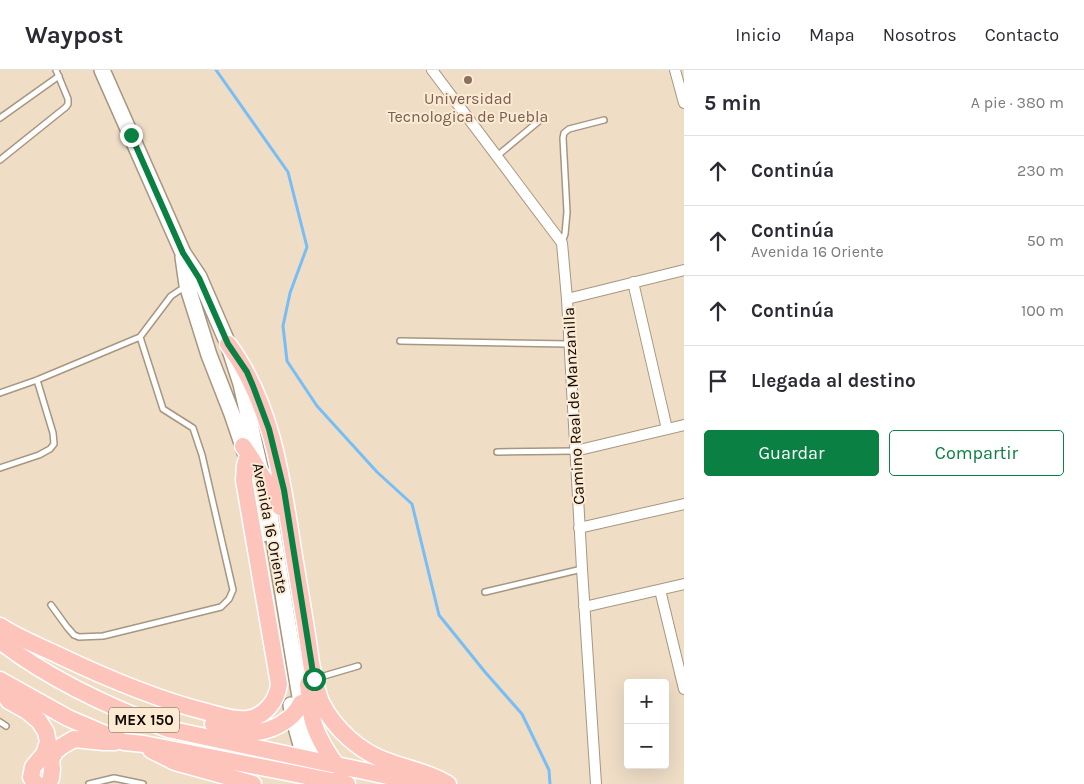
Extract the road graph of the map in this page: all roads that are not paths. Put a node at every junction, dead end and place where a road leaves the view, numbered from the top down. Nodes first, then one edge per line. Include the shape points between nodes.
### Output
1 (102, 70) edge
2 (432, 70) edge
3 (676, 70) edge
4 (58, 73) edge
5 (684, 102) edge
6 (0, 118) edge
7 (604, 120) dead end
8 (539, 121) dead end
9 (496, 156) junction
10 (0, 160) edge
11 (562, 243) junction
12 (684, 270) edge
13 (193, 281) junction
14 (633, 282) junction
15 (567, 299) junction
16 (140, 337) junction
17 (400, 341) dead end
18 (228, 344) junction
19 (570, 344) junction
20 (36, 380) junction
21 (0, 393) edge
22 (684, 425) edge
23 (666, 429) junction
24 (575, 451) junction
25 (245, 452) junction
26 (497, 452) dead end
27 (0, 468) edge
28 (262, 476) junction
29 (684, 504) edge
30 (579, 528) junction
31 (582, 569) junction
32 (684, 584) edge
33 (660, 590) junction
34 (485, 592) dead end
35 (51, 605) dead end
36 (584, 607) junction
37 (0, 626) edge
38 (1, 643) edge
39 (358, 666) dead end
40 (314, 679) junction
41 (0, 680) edge
42 (0, 687) edge
43 (684, 689) edge
44 (297, 709) junction
45 (0, 722) edge
46 (6, 726) dead end
47 (124, 742) junction
48 (144, 744) junction
49 (255, 748) junction
50 (310, 760) junction
51 (336, 765) junction
52 (222, 779) edge
53 (308, 780) edge
54 (103, 782) edge
55 (36, 784) edge
56 (48, 784) edge
57 (89, 784) edge
58 (143, 784) edge
59 (253, 784) edge
60 (347, 784) edge
61 (353, 784) edge
62 (425, 784) edge
63 (448, 784) edge
64 (596, 784) edge

1 - 13 main road
2 - 9 street
3 - 5 street
4 - 6 lane
4 - 10 lane via 68,99 66,108
7 - 11 lane via 564,133 567,212
8 - 9 lane
9 - 11 street
11 - 15 street, Camino Real de Manzanilla
12 - 14 street
13 - 16 lane via 171,296
13 - 18 main road, Avenida 16 Oriente
13 - 25 main road, Avenida 16 Oriente via 209,355
14 - 15 street
14 - 23 street
15 - 19 street, Camino Real de Manzanilla
16 - 20 lane
16 - 35 lane via 163,409 193,428 233,590 221,607 103,636 74,635
17 - 19 lane
18 - 28 main road, Avenida 16 Oriente via 241,384
18 - 40 main road via 253,386 280,469
19 - 24 street, Camino Real de Manzanilla
20 - 21 lane
20 - 27 lane via 54,444 39,455
22 - 23 street
23 - 24 street
24 - 26 lane
24 - 30 street, Camino Real de Manzanilla
25 - 28 main road
25 - 37 main road via 244,480 278,684 276,698 264,712 243,719 174,703 95,673
25 - 44 main road, Avenida 16 Oriente
28 - 44 main road, Avenida 16 Oriente
28 - 51 main road via 275,492 282,515 311,712 321,741
29 - 30 street
30 - 31 street, Camino Real de Manzanilla
31 - 34 lane
31 - 36 street, Camino Real de Manzanilla
32 - 33 street
33 - 36 street
33 - 43 street
36 - 64 street, Camino Real de Manzanilla
38 - 44 main road via 153,706 242,732 272,729
38 - 49 main road, MEX 150 via 34,666 82,692 143,719 168,729
39 - 40 lane
40 - 63 main road via 328,714 361,748 385,761
41 - 47 main road, MEX 150 via 68,718
42 - 55 main road via 9,701 39,721 46,732 48,742 44,754 33,767 31,777
44 - 50 main road, Avenida 16 Oriente
45 - 46 lane
47 - 48 main road, MEX 150
47 - 56 main road via 74,739 55,752
48 - 52 main road via 175,762
48 - 53 main road, MEX 150
49 - 50 main road, MEX 150
49 - 53 main road
50 - 51 main road, MEX 150
50 - 53 main road, Avenida 16 Oriente
51 - 61 main road
51 - 62 main road, MEX 150
52 - 59 main road
53 - 60 main road, MEX 150
54 - 57 lane
54 - 58 lane via 114,778

